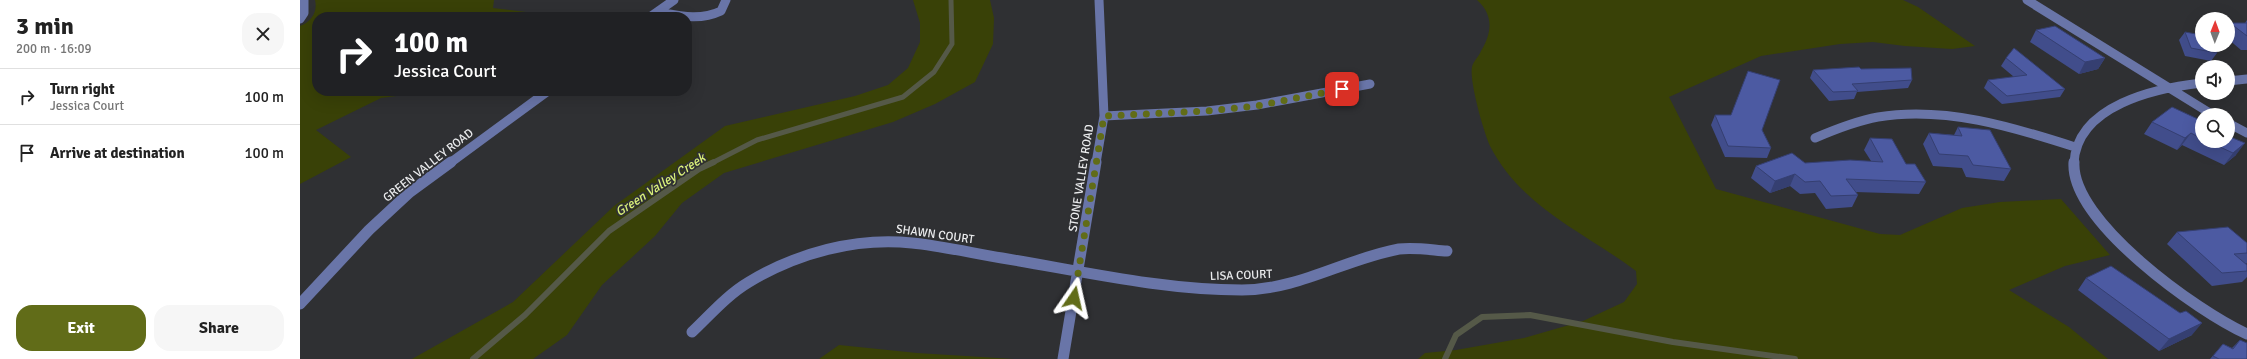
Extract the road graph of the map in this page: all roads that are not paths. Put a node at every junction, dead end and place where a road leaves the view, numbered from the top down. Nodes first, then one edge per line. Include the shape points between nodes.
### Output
1 (304, 0) edge
2 (674, 0) edge
3 (726, 0) edge
4 (1099, 0) edge
5 (2027, 0) edge
6 (658, 12) edge
7 (692, 16) edge
8 (300, 19) edge
9 (2247, 79) edge
10 (2235, 80) edge
11 (1370, 84) dead end
12 (2195, 84) edge
13 (2167, 88) junction
14 (541, 96) edge
15 (2202, 108) edge
16 (1104, 116) junction
17 (2235, 127) edge
18 (2247, 133) edge
19 (1815, 138) dead end
20 (2075, 147) junction
21 (1446, 251) dead end
22 (1079, 271) junction
23 (300, 304) edge
24 (692, 332) dead end
25 (2247, 334) edge
26 (1063, 359) edge

1 - 8 street via 304,13
2 - 6 street
3 - 7 street via 721,10 705,17
4 - 16 street, STONE VALLEY ROAD
5 - 13 street via 2075,27
9 - 10 street
11 - 16 street via 1257,106
12 - 13 street
13 - 15 street
13 - 20 street via 2122,101 2093,122
14 - 23 street, GREEN VALLEY ROAD via 410,192 369,230
16 - 22 street, STONE VALLEY ROAD
17 - 18 street
19 - 20 street via 1846,125 1878,117 1920,114 1960,117 2006,125
20 - 25 street via 2074,176 2093,212 2135,258 2181,294
21 - 22 street, LISA COURT via 1401,249 1351,262 1300,281 1272,288 1243,290 1194,288
22 - 24 street, SHAWN COURT via 912,243 860,242 813,254 748,282
22 - 26 street, STONE VALLEY ROAD

